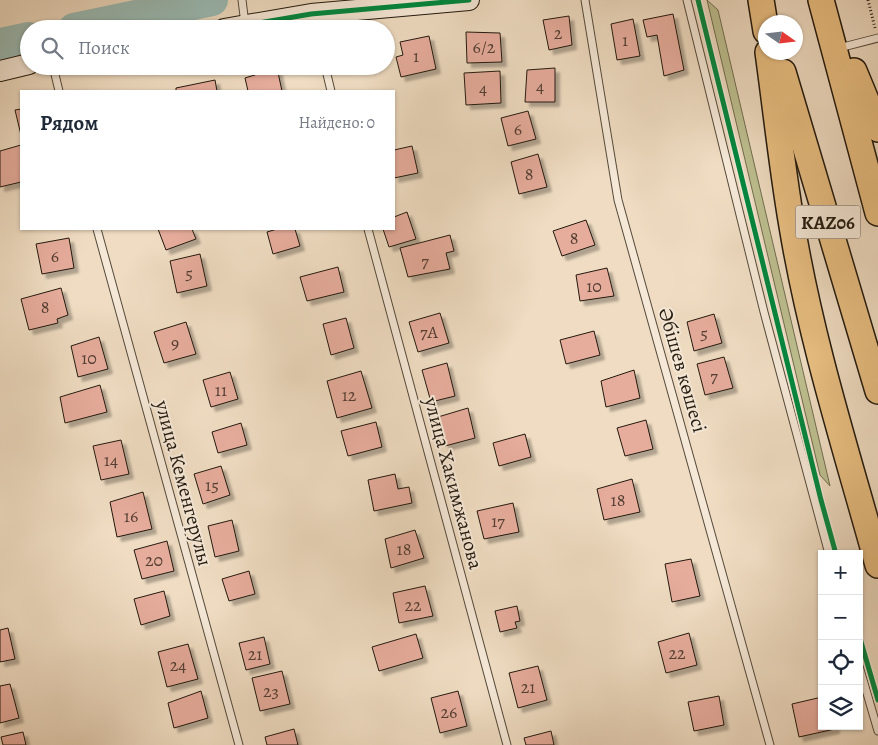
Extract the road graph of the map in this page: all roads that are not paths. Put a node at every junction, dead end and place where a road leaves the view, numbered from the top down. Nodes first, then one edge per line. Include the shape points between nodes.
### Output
1 (469, 0) edge
2 (585, 0) edge
3 (687, 0) edge
4 (762, 0) edge
5 (822, 0) edge
6 (243, 2) edge
7 (764, 15) edge
8 (767, 15) edge
9 (245, 20) edge
10 (320, 20) edge
11 (878, 38) edge
12 (844, 47) junction
13 (769, 60) edge
14 (780, 60) edge
15 (20, 66) edge
16 (0, 70) edge
17 (55, 75) edge
18 (328, 75) edge
19 (59, 90) edge
20 (332, 90) edge
21 (878, 129) edge
22 (878, 213) edge
23 (97, 230) edge
24 (368, 230) edge
25 (878, 392) edge
26 (828, 550) edge
27 (878, 565) edge
28 (863, 680) edge
29 (878, 731) edge
30 (239, 745) edge
31 (507, 745) edge
32 (770, 745) edge

1 - 10 street
2 - 32 lane, Әбішев көшесі via 618,200
3 - 26 lane via 764,312
4 - 7 highway
4 - 8 highway
5 - 12 highway
5 - 22 highway, KАZ06
6 - 9 lane
11 - 12 lane
12 - 21 highway
13 - 27 highway via 792,226 802,274 826,379
14 - 25 highway, KАZ06
15 - 16 street
17 - 19 lane
18 - 20 lane
23 - 30 lane, улица Кеменгерулы
24 - 31 lane, улица Хакимжанова
28 - 29 lane

